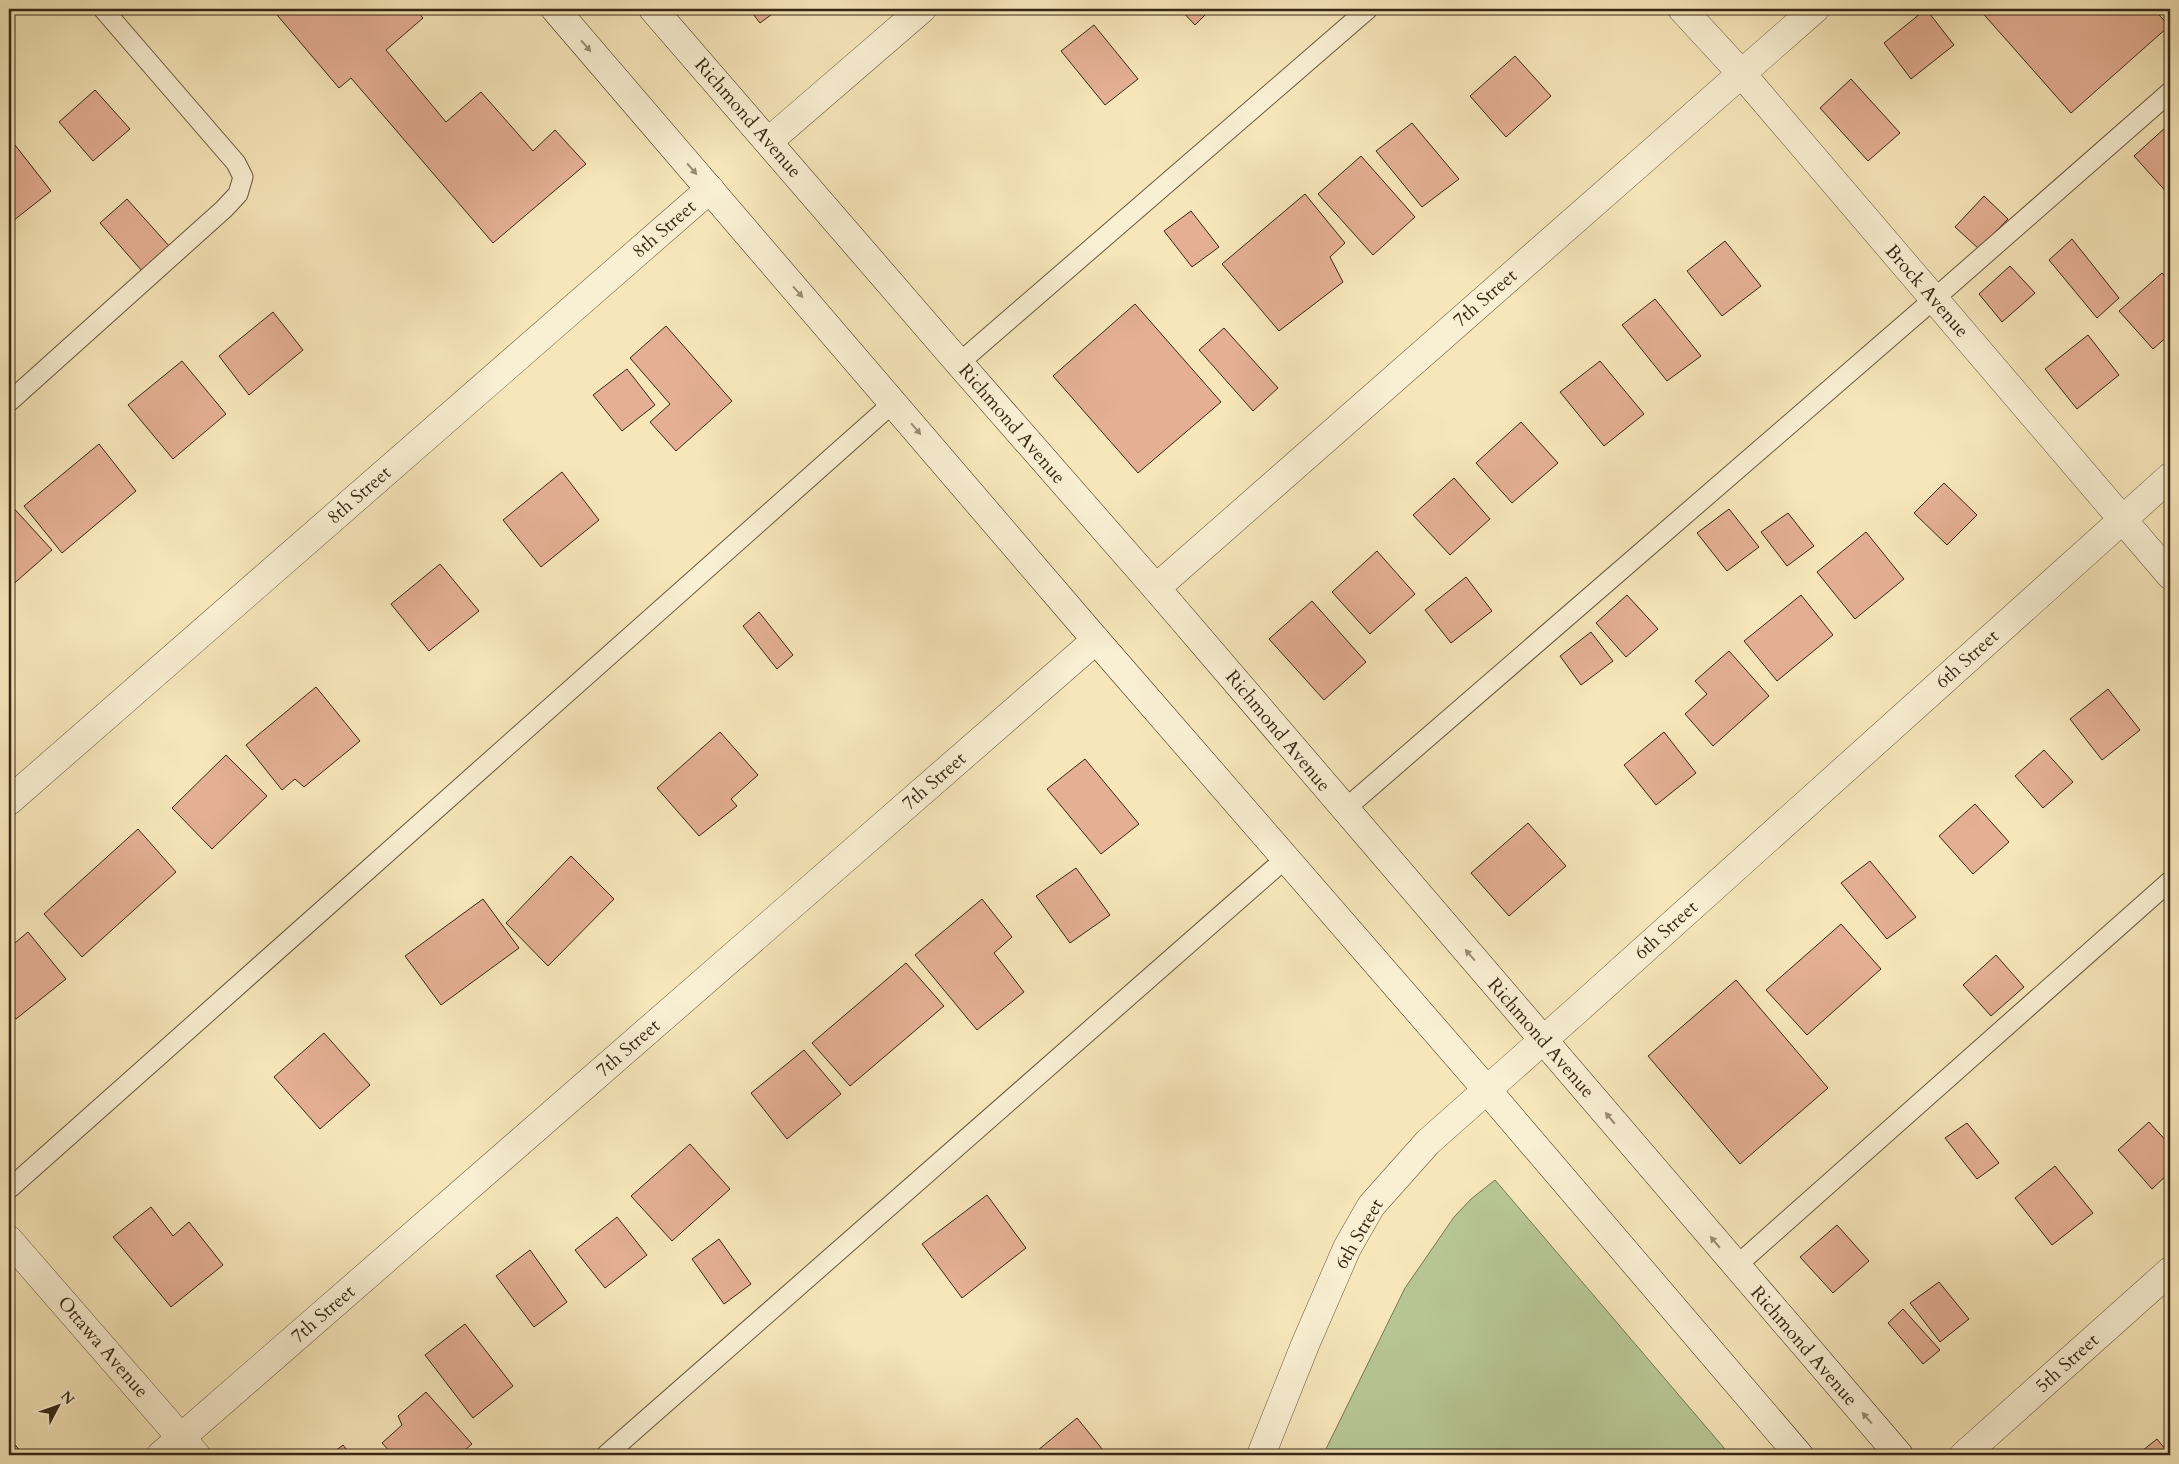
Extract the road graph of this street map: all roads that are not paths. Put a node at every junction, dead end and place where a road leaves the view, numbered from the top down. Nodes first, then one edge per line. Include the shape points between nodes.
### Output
1 (103, 9) edge
2 (555, 9) edge
3 (653, 9) edge
4 (922, 9) edge
5 (1368, 9) edge
6 (1682, 9) edge
7 (1815, 9) edge
8 (1741, 73) junction
9 (2170, 92) edge
10 (769, 141) junction
11 (710, 189) junction
12 (1934, 299) junction
13 (959, 363) junction
14 (9, 402) edge
15 (893, 403) junction
16 (2170, 478) edge
17 (2122, 519) junction
18 (2170, 575) edge
19 (1156, 588) junction
20 (1096, 640) junction
21 (9, 801) edge
22 (1345, 809) junction
23 (1286, 858) junction
24 (2170, 881) edge
25 (1544, 1040) junction
26 (1487, 1090) junction
27 (9, 1189) edge
28 (9, 1240) edge
29 (1736, 1266) junction
30 (2170, 1271) edge
31 (189, 1446) edge
32 (161, 1455) edge
33 (606, 1455) edge
34 (1261, 1455) edge
35 (1799, 1455) edge
36 (1898, 1455) edge
37 (1964, 1455) edge

1 - 14 lane via 236,163 243,177 238,194 224,209
2 -> 11 street
3 - 10 street, Richmond Avenue
4 - 10 street
5 - 13 lane
6 - 8 street, Brock Avenue
7 - 8 street, 7th Street
8 - 12 street, Brock Avenue
8 - 19 street, 7th Street
9 - 12 lane
10 - 13 street, Richmond Avenue
11 -> 15 street
11 - 21 street, 8th Street
12 - 17 street, Brock Avenue
12 - 22 lane
13 - 19 street, Richmond Avenue
15 -> 20 street
15 - 27 lane
16 - 17 street, 6th Street
17 - 18 street, Brock Avenue
17 - 25 street, 6th Street
19 - 22 street, Richmond Avenue
20 - 23 street
20 - 31 street, 7th Street
25 -> 22 street, Richmond Avenue
23 - 26 street
23 - 33 lane
24 - 29 lane
25 - 26 street, 6th Street
29 -> 25 street, Richmond Avenue
26 - 34 street, 6th Street via 1428,1142 1371,1206 1343,1257
26 - 35 street
28 - 31 street, Ottawa Avenue
36 -> 29 street, Richmond Avenue
30 - 37 street, 5th Street
31 - 32 street, 7th Street

